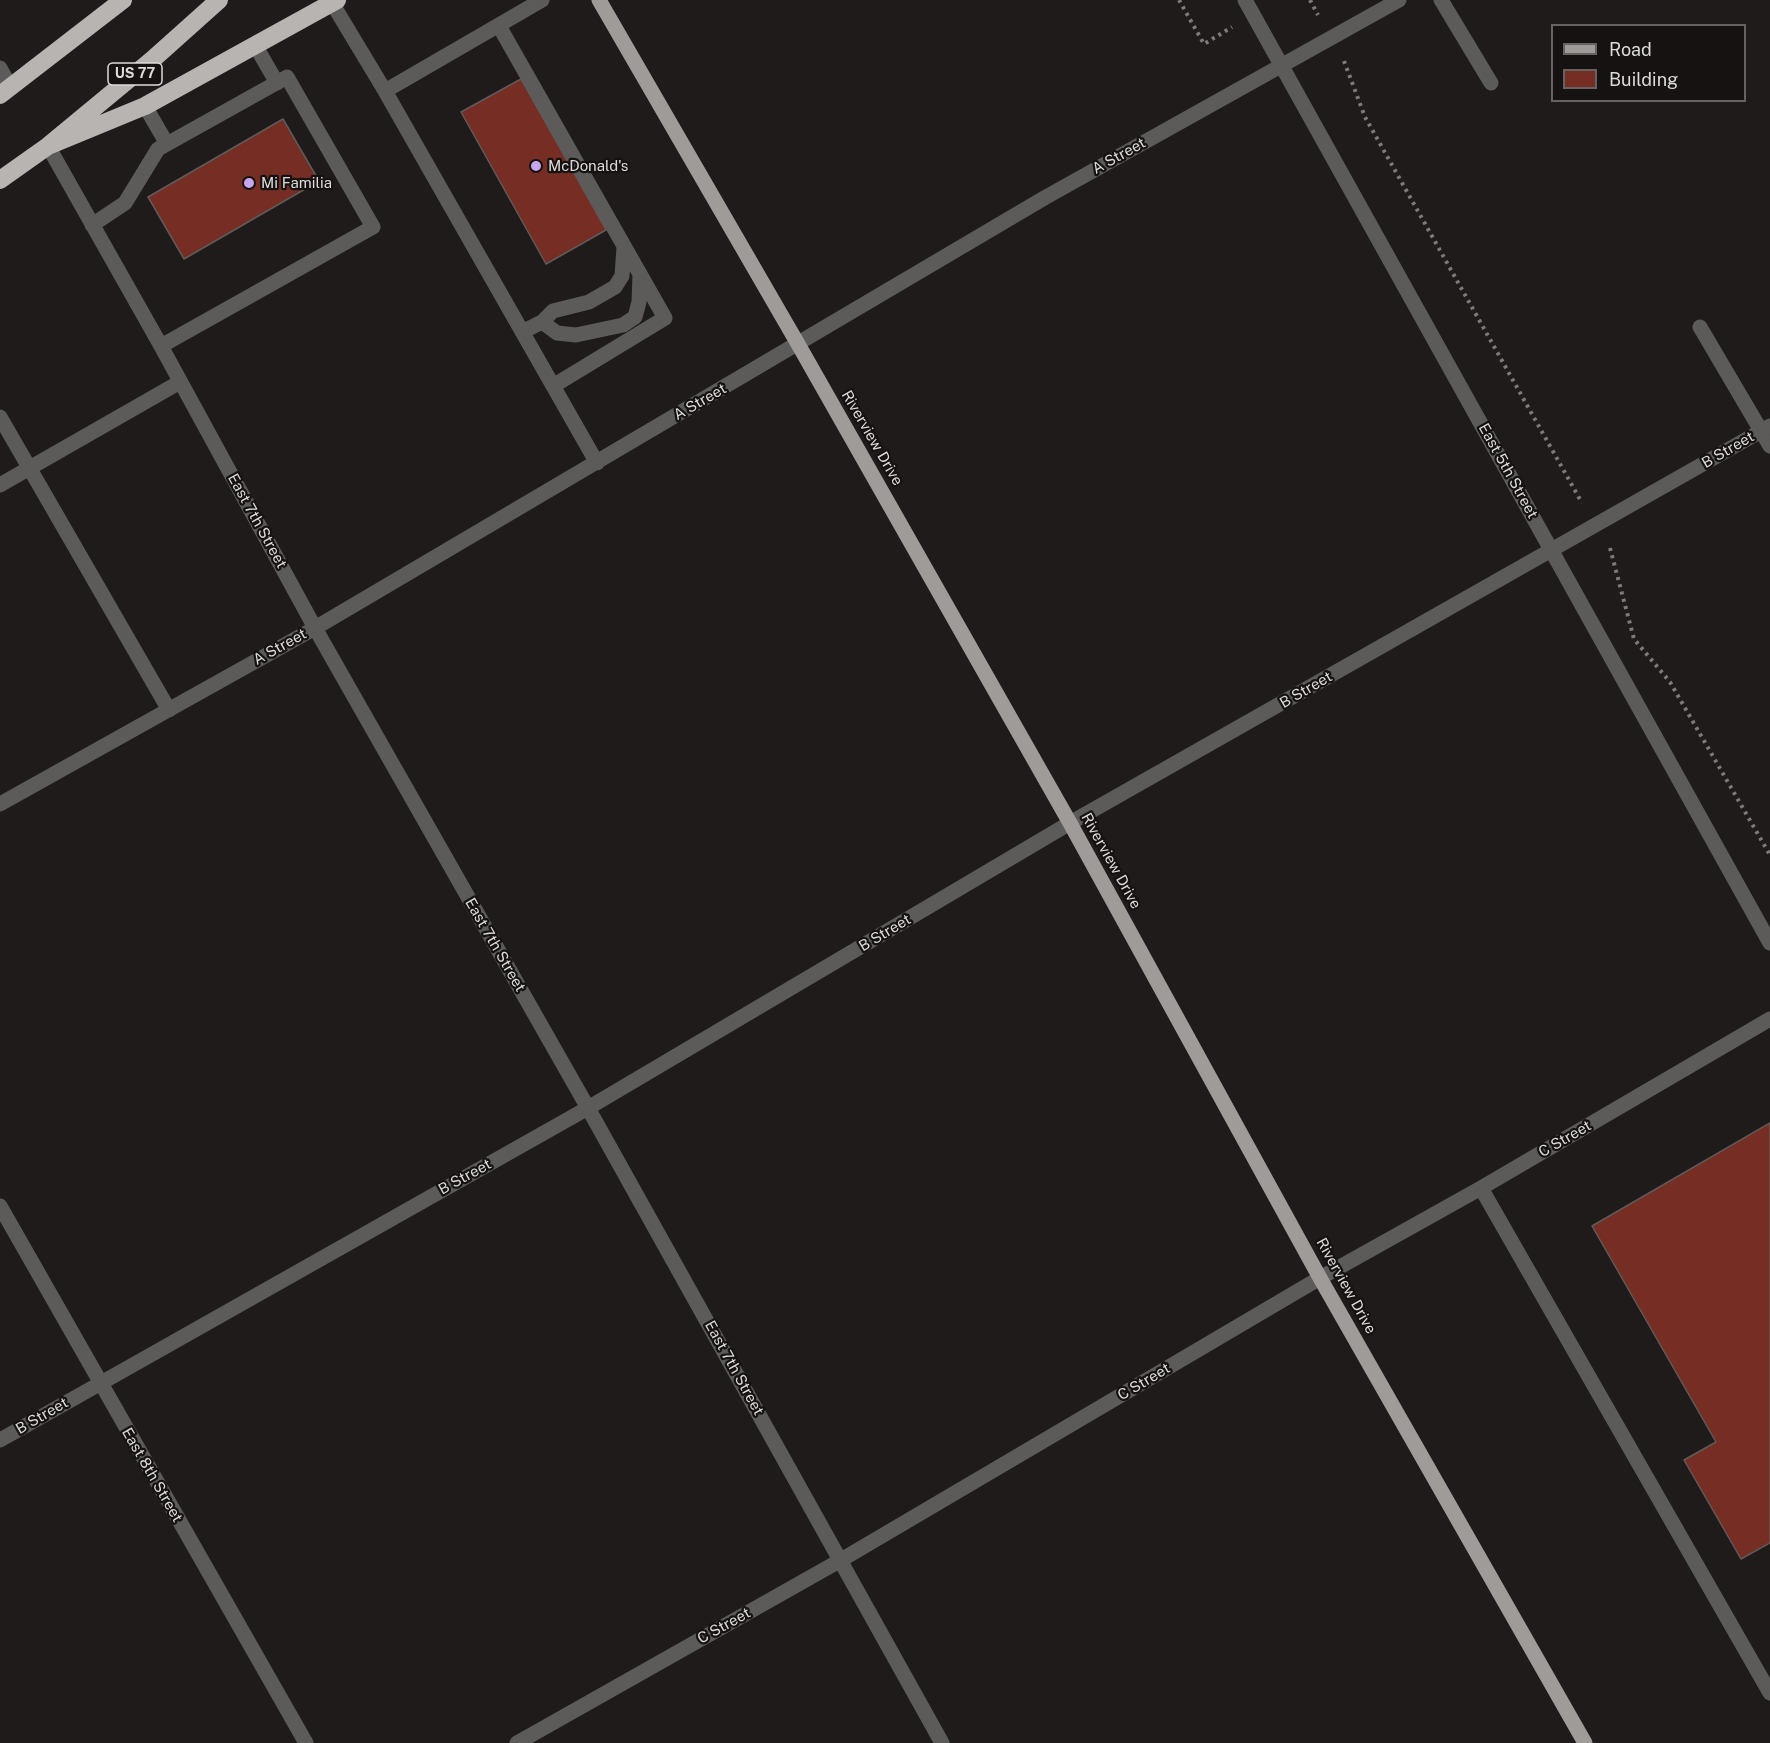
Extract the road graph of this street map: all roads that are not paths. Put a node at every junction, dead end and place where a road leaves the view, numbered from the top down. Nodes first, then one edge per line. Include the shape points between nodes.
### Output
1 (123, 0) edge
2 (219, 0) edge
3 (542, 0) edge
4 (598, 0) edge
5 (1245, 0) edge
6 (1400, 0) edge
7 (1441, 0) edge
8 (334, 1) edge
9 (499, 26) junction
10 (255, 45) junction
11 (1283, 66) junction
12 (0, 68) edge
13 (277, 83) junction
14 (1491, 83) dead end
15 (385, 91) junction
16 (5, 92) edge
17 (145, 106) junction
18 (167, 144) junction
19 (48, 146) junction
20 (0, 180) edge
21 (92, 225) junction
22 (624, 247) junction
23 (640, 274) junction
24 (542, 322) junction
25 (1700, 327) dead end
26 (522, 332) junction
27 (798, 344) junction
28 (161, 346) junction
29 (180, 382) junction
30 (553, 386) junction
31 (0, 417) edge
32 (1766, 429) edge
33 (1770, 446) edge
34 (597, 463) junction
35 (30, 468) junction
36 (0, 485) edge
37 (1552, 550) junction
38 (315, 628) junction
39 (169, 710) junction
40 (0, 804) edge
41 (1070, 823) junction
42 (1770, 943) edge
43 (1770, 1019) edge
44 (588, 1108) junction
45 (1481, 1188) junction
46 (0, 1206) edge
47 (1320, 1278) junction
48 (99, 1384) junction
49 (0, 1440) edge
50 (841, 1560) junction
51 (1770, 1693) edge
52 (306, 1743) edge
53 (517, 1743) edge
54 (942, 1743) edge
55 (1585, 1743) edge

1 - 16 highway
2 - 19 highway, US 77
3 - 9 street
4 - 27 main road, Riverview Drive
5 - 11 street, East 5th Street
6 - 11 street, A Street
7 - 14 street
8 - 10 highway
8 - 15 street
9 - 15 street
9 - 22 street
10 - 13 street
10 - 17 highway
11 - 27 street, A Street via 1046,197
11 - 37 street, East 5th Street
12 - 16 street
13 - 18 street
13 - 28 street via 287,77 373,227
15 - 26 street
17 - 18 street
17 - 19 highway
18 - 21 street via 158,149 125,203
19 - 20 highway, US 77
19 - 21 street, East 7th Street
21 - 28 street, East 7th Street
22 - 23 street
22 - 24 street via 622,276 615,287 589,303 553,311
23 - 24 street via 635,317 623,325 576,335 557,333
23 - 30 street via 665,318
24 - 26 street
25 - 32 street
26 - 30 street
27 - 34 street, A Street
27 - 41 main road, Riverview Drive
28 - 29 street, East 7th Street
29 - 35 street
29 - 38 street, East 7th Street
30 - 34 street
31 - 35 street
32 - 33 street
32 - 37 street, B Street
34 - 38 street, A Street
35 - 36 street
35 - 39 street
37 - 41 street, B Street
37 - 42 street, East 5th Street
38 - 39 street, A Street
38 - 44 street, East 7th Street
39 - 40 street, A Street
41 - 44 street, B Street
41 - 47 main road, Riverview Drive
43 - 45 street, C Street
44 - 48 street, B Street
44 - 50 street, East 7th Street
45 - 47 street, C Street
45 - 51 street
46 - 48 street, East 8th Street
47 - 50 street, C Street
47 - 55 main road, Riverview Drive
48 - 49 street, B Street
48 - 52 street, East 8th Street
50 - 53 street, C Street
50 - 54 street, East 7th Street

